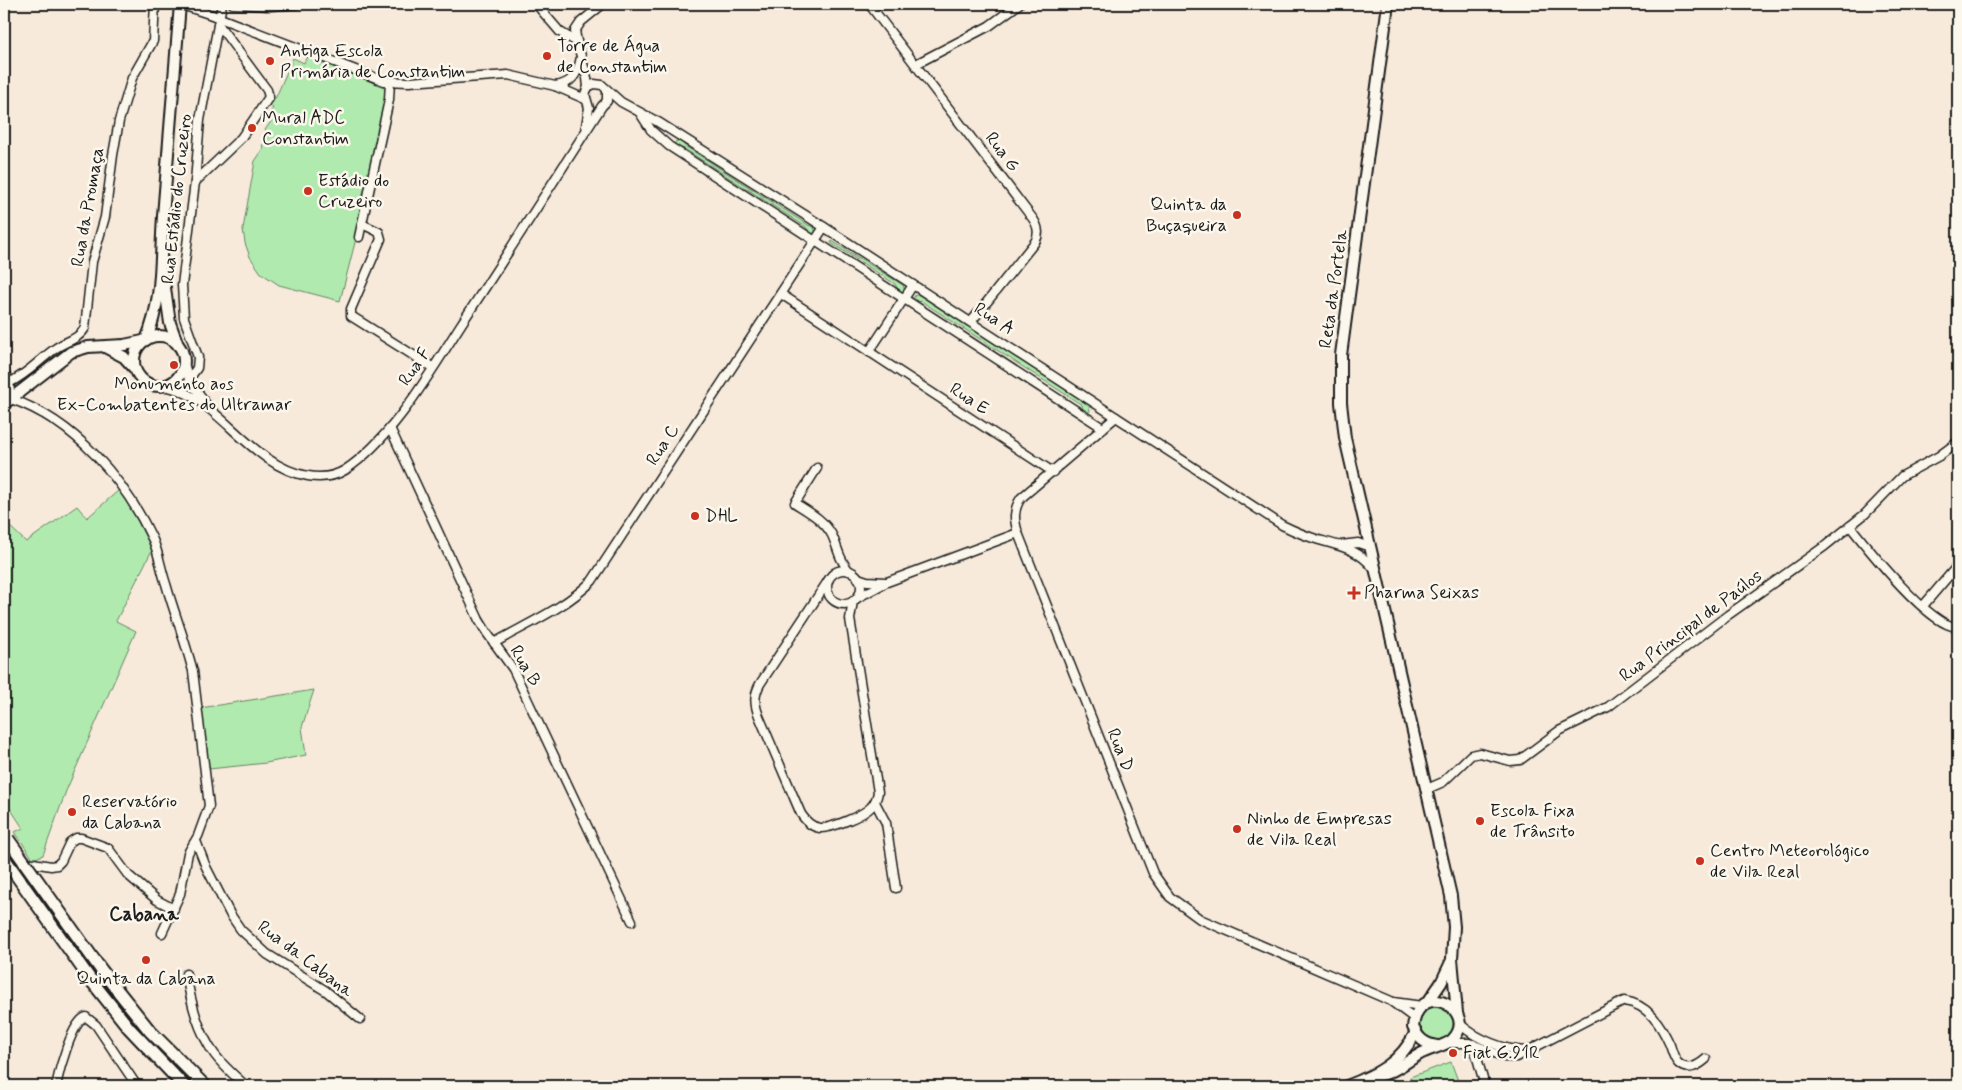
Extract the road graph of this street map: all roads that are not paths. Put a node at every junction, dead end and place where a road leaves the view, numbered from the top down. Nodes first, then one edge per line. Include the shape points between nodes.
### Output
1 (155, 4) edge
2 (180, 4) edge
3 (222, 4) edge
4 (233, 4) edge
5 (297, 4) edge
6 (536, 4) edge
7 (603, 4) edge
8 (869, 4) edge
9 (1019, 4) edge
10 (1388, 4) edge
11 (216, 19) junction
12 (576, 42) junction
13 (581, 56) junction
14 (916, 64) junction
15 (390, 82) junction
16 (555, 86) junction
17 (604, 87) junction
18 (587, 88) junction
19 (587, 102) junction
20 (603, 105) junction
21 (640, 112) junction
22 (582, 137) junction
23 (195, 182) junction
24 (362, 224) junction
25 (824, 227) junction
26 (359, 237) dead end
27 (816, 241) junction
28 (161, 264) junction
29 (913, 285) junction
30 (781, 294) junction
31 (904, 298) junction
32 (971, 322) junction
33 (144, 340) junction
34 (179, 346) junction
35 (104, 347) junction
36 (869, 352) junction
37 (184, 364) junction
38 (432, 367) junction
39 (134, 368) junction
40 (4, 370) edge
41 (189, 379) junction
42 (9, 383) junction
43 (162, 386) junction
44 (7, 402) edge
45 (210, 410) junction
46 (1116, 417) junction
47 (390, 428) junction
48 (1103, 428) junction
49 (1958, 442) edge
50 (817, 468) dead end
51 (1053, 472) junction
52 (1850, 526) junction
53 (1367, 531) junction
54 (1018, 533) junction
55 (1350, 547) junction
56 (1370, 547) junction
57 (838, 554) junction
58 (1958, 565) edge
59 (850, 571) junction
60 (834, 573) junction
61 (1376, 574) junction
62 (1954, 575) edge
63 (858, 578) junction
64 (828, 581) junction
65 (887, 582) junction
66 (832, 599) junction
67 (855, 599) junction
68 (815, 602) junction
69 (840, 604) junction
70 (1923, 606) junction
71 (850, 619) junction
72 (1958, 626) edge
73 (494, 643) junction
74 (1427, 789) junction
75 (875, 802) junction
76 (6, 836) edge
77 (197, 837) junction
78 (4, 858) edge
79 (4, 869) edge
80 (896, 888) dead end
81 (174, 909) junction
82 (632, 921) dead end
83 (162, 934) dead end
84 (1452, 959) junction
85 (186, 974) dead end
86 (1391, 1001) junction
87 (1425, 1004) junction
88 (1457, 1013) junction
89 (1414, 1018) junction
90 (360, 1019) dead end
91 (1460, 1024) junction
92 (1416, 1032) junction
93 (1448, 1043) junction
94 (1473, 1044) junction
95 (1437, 1046) junction
96 (1528, 1051) junction
97 (1706, 1059) dead end
98 (1364, 1080) junction
99 (56, 1086) edge
100 (137, 1086) edge
101 (184, 1086) edge
102 (205, 1086) edge
103 (246, 1086) edge
104 (1347, 1086) edge
105 (1485, 1086) edge

1 - 42 street, Rua da Promaça via 153,42 132,78 119,121 105,218 91,268 85,328 50,352 27,374
2 - 11 street, bridge
2 - 28 main road
3 - 11 street, Rua Estádio do Cruzeiro
4 - 5 street
6 - 12 street via 560,32
7 - 12 street via 577,27
8 - 14 street, Rua G
9 - 14 street via 988,26
10 - 53 main road, Reta da Portela via 1341,363 1344,431
11 - 15 street
11 - 23 street, Rua Estádio do Cruzeiro via 202,105
11 - 23 street via 269,96 239,140
12 - 13 street
13 - 16 street via 574,77
13 - 17 street
13 - 18 street
14 - 32 street, Rua G via 1038,227 1035,242
15 - 16 street via 500,75 518,76
15 - 24 street via 389,100
16 - 18 street
16 - 19 street
17 - 18 street via 594,84
17 - 20 street via 608,98
17 - 21 street via 621,102
18 - 19 street via 584,94
19 - 20 street via 595,107
19 - 22 street via 588,120
20 - 21 street
20 - 22 street, Rua F
21 - 25 street, Rua A
21 - 27 street via 651,130 670,146
22 - 38 street, Rua F
23 - 41 street, Rua Estádio do Cruzeiro via 182,294 184,318 198,358 197,368
24 - 26 street
24 - 38 street via 379,232 381,240 351,310 352,316
25 - 27 street, Rua C
25 - 29 street, Rua A
27 - 30 street, Rua C
27 - 31 street
28 - 33 main road via 155,316
28 - 34 main road via 169,320
29 - 31 street
29 - 32 street, Rua A
30 - 36 street, Rua E
30 - 73 street, Rua C via 592,581 562,605
31 - 36 street
31 - 48 street
32 - 46 street, Rua A
33 - 34 main road via 165,337
33 - 35 main road
33 - 39 main road via 135,353
34 - 37 main road
35 - 39 main road via 124,357
35 - 44 main road via 72,352
36 - 51 street, Rua E
37 - 41 street
37 - 43 main road via 176,379
38 - 47 street, Rua F
39 - 43 main road via 142,380
40 - 42 street
41 - 45 street
42 - 44 street
43 - 45 street via 183,392
44 - 77 street via 30,406 52,418 98,458 121,486 154,544 192,668 209,797 208,810
45 - 47 street, Rua F via 269,460 292,472 310,476 331,476 343,471
46 - 48 street, Rua D
46 - 55 street, Rua A via 1282,525 1313,538
47 - 73 street, Rua B via 479,620
48 - 51 street, Rua D
49 - 52 street, Rua Principal de Paúlos via 1902,476
50 - 57 street via 795,503 826,526
51 - 54 street, Rua D via 1018,502 1014,516
52 - 70 street via 1882,566
52 - 74 street, Rua Principal de Paúlos via 1603,710 1559,732 1520,760 1471,754 1443,782
53 - 55 street
53 - 56 main road, Reta da Portela
54 - 65 street
54 - 86 street, Rua D via 1154,874 1166,892 1181,906 1206,921
55 - 56 street via 1361,551
55 - 61 street via 1366,559
56 - 61 main road, Reta da Portela
57 - 59 street
57 - 60 street
58 - 62 street
59 - 60 street
59 - 63 street
60 - 64 street
61 - 74 main road, Reta da Portela
62 - 70 street
63 - 65 street
63 - 67 street via 861,589
64 - 66 street
64 - 68 street
65 - 67 street
66 - 68 street
66 - 69 street
67 - 69 street
67 - 71 street
68 - 75 street via 760,684 755,697 756,709 799,809 809,823 819,828 829,827 867,811
69 - 71 street
70 - 72 street via 1942,623 1953,628
71 - 75 street via 877,782
73 - 82 street, Rua B via 516,674
74 - 84 main road, Reta da Portela via 1452,902
75 - 80 street via 886,823
76 - 102 highway, bridge via 102,971 150,1031
77 - 81 street via 187,855
77 - 90 street, Rua da Cabana via 206,867 241,930 267,954 326,991
78 - 101 highway, bridge via 90,979 129,1028
79 - 81 street via 24,863 57,865 70,842 81,838 108,848 128,874 157,900
81 - 83 street
84 - 87 main road via 1441,983
84 - 88 main road
85 - 103 street via 195,1013 212,1051
86 - 87 street
86 - 89 street
87 - 88 main road via 1441,1001
87 - 89 main road
88 - 91 main road
89 - 92 main road
91 - 93 main road
91 - 96 street via 1475,1036 1507,1048
92 - 95 main road via 1424,1042
92 - 98 main road via 1402,1055
93 - 94 street
93 - 95 main road
94 - 96 street via 1508,1058
94 - 105 street
95 - 98 main road via 1392,1073
96 - 97 street via 1624,1002 1637,1004 1652,1015 1680,1064 1694,1067
98 - 104 main road
99 - 100 street via 76,1028 86,1017 96,1024

